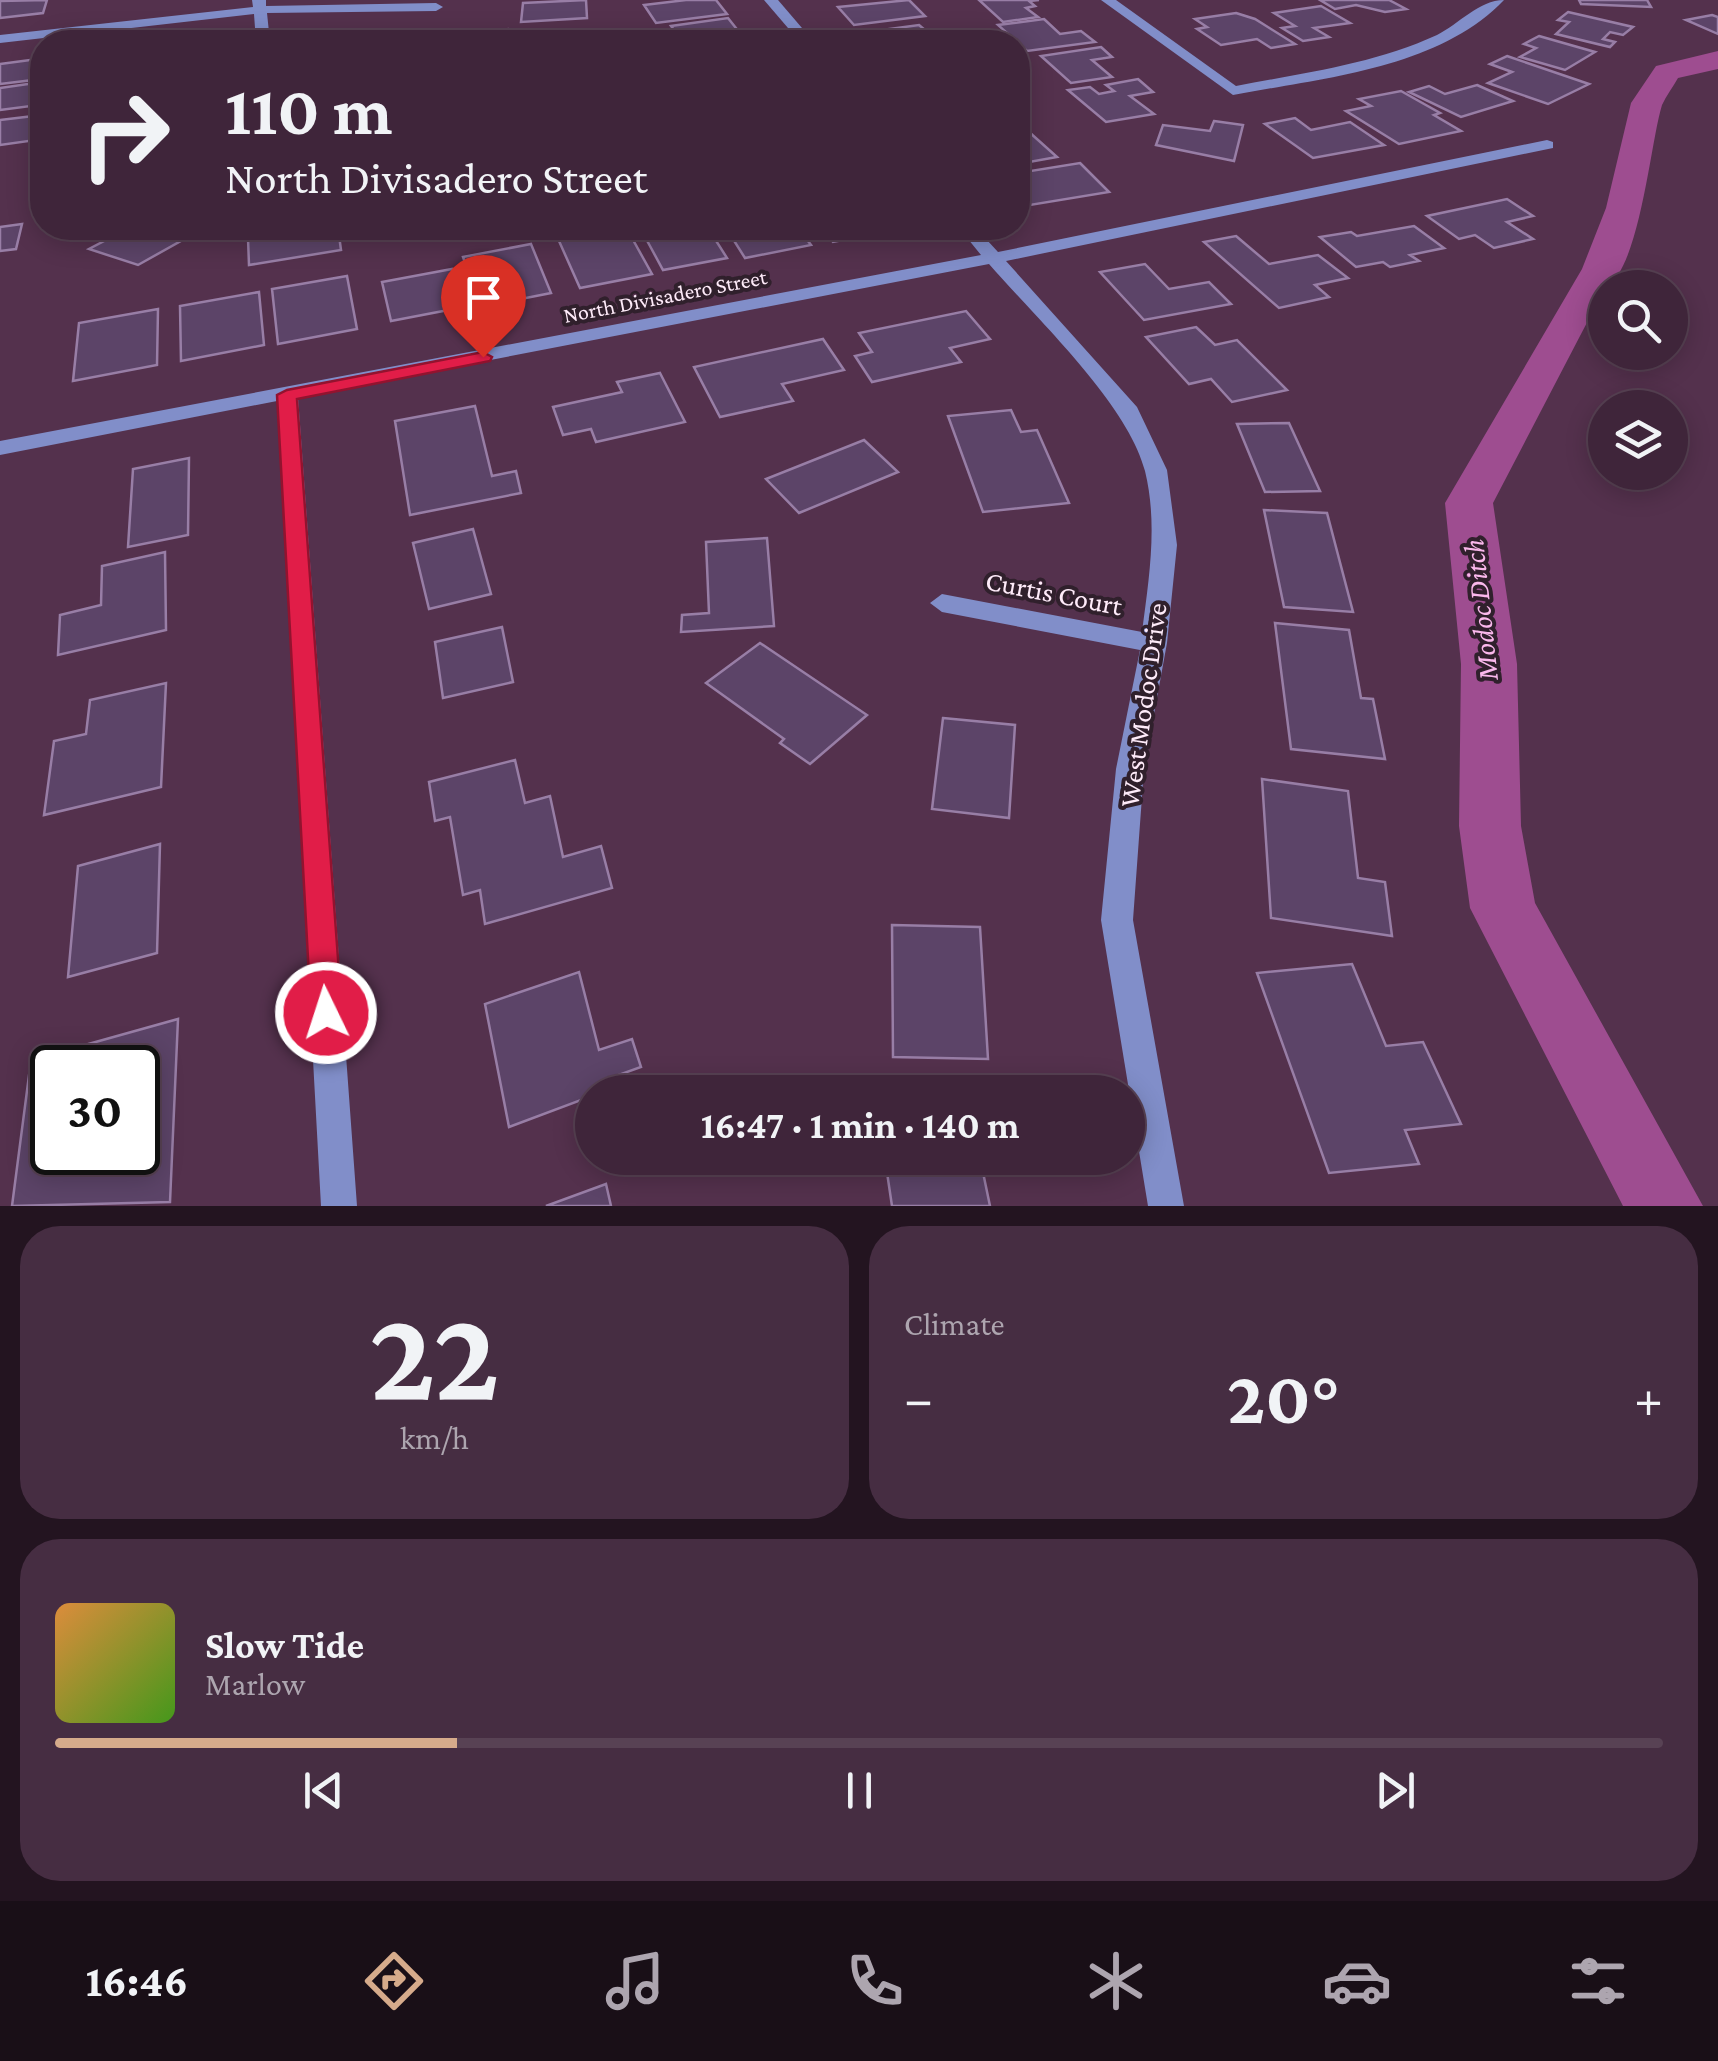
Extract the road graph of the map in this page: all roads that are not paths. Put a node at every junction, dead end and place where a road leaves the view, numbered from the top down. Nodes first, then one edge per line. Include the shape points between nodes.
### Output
1 (771, 0) edge
2 (1108, 0) edge
3 (1497, 0) edge
4 (259, 3) edge
5 (436, 7) dead end
6 (65, 30) edge
7 (262, 30) edge
8 (797, 30) edge
9 (30, 35) edge
10 (0, 39) edge
11 (1547, 146) dead end
12 (978, 240) edge
13 (994, 258) junction
14 (287, 395) junction
15 (0, 448) edge
16 (942, 603) dead end
17 (1154, 643) junction
18 (339, 1206) edge
19 (1166, 1206) edge

1 - 8 street
2 - 3 street via 1233,91 1388,56 1478,21
4 - 5 street
4 - 6 street
4 - 7 street
9 - 10 street
11 - 13 street, North Divisadero Street
12 - 13 street, West Modoc Drive
13 - 14 street, North Divisadero Street
13 - 17 street, West Modoc Drive via 1129,412 1156,470 1165,544
14 - 15 street, North Divisadero Street
14 - 18 street
16 - 17 street, Curtis Court
17 - 19 street, West Modoc Drive via 1130,769 1117,920

